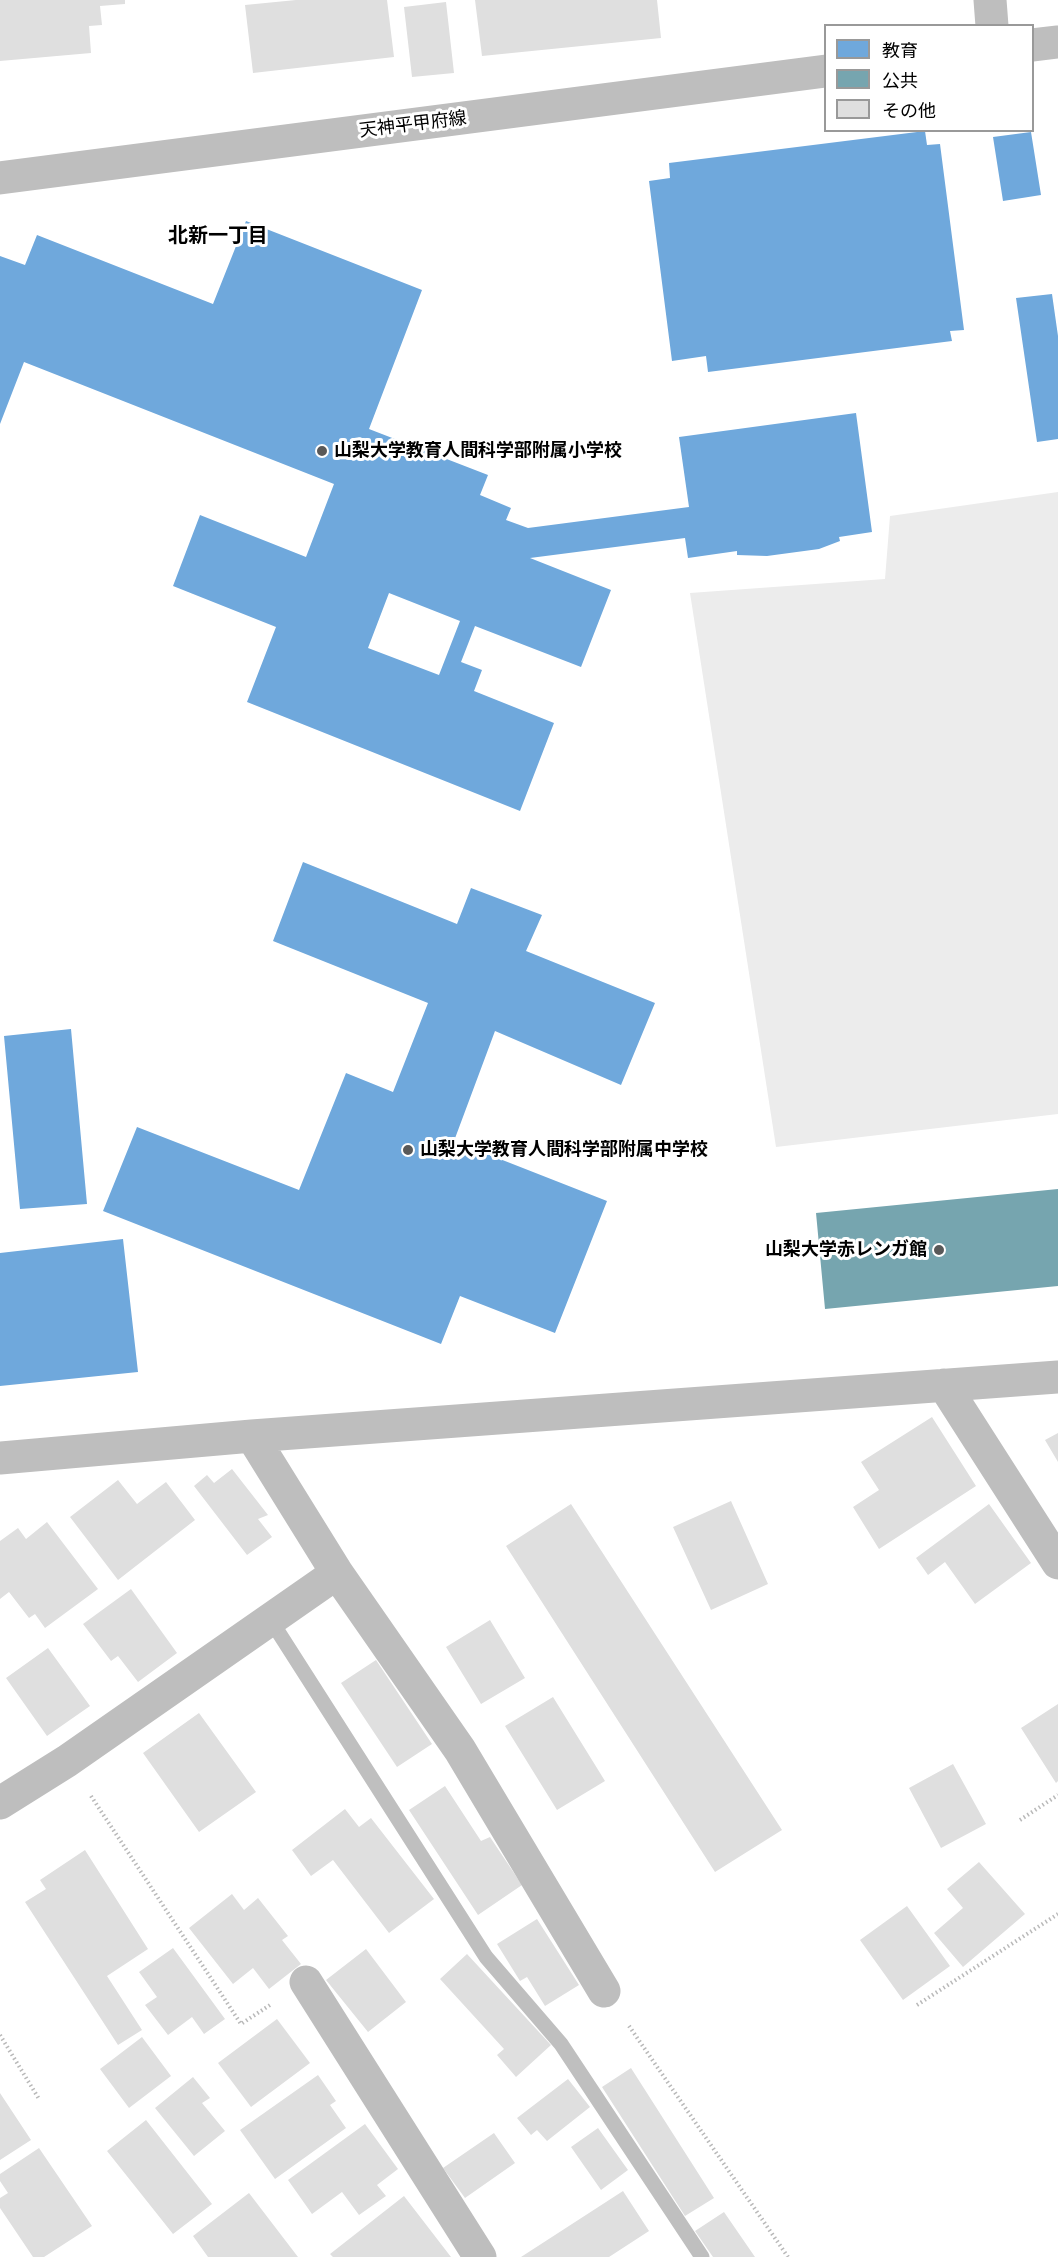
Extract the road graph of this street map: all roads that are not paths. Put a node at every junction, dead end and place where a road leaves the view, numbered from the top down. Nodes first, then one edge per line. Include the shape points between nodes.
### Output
1 (990, 0) edge
2 (992, 24) edge
3 (1058, 42) edge
4 (1034, 45) edge
5 (824, 71) edge
6 (0, 178) edge
7 (1058, 1377) edge
8 (944, 1385) junction
9 (252, 1436) junction
10 (0, 1458) edge
11 (1058, 1563) edge
12 (337, 1573) junction
13 (0, 1803) edge
14 (306, 1982) road end
15 (604, 1991) road end
16 (480, 2257) edge

1 - 2 street
3 - 4 street
5 - 6 street, 天神平甲府線
7 - 8 street
8 - 9 street
8 - 11 street
9 - 10 street
9 - 12 street
12 - 13 street via 67,1761
12 - 15 street via 460,1750
14 - 16 street

